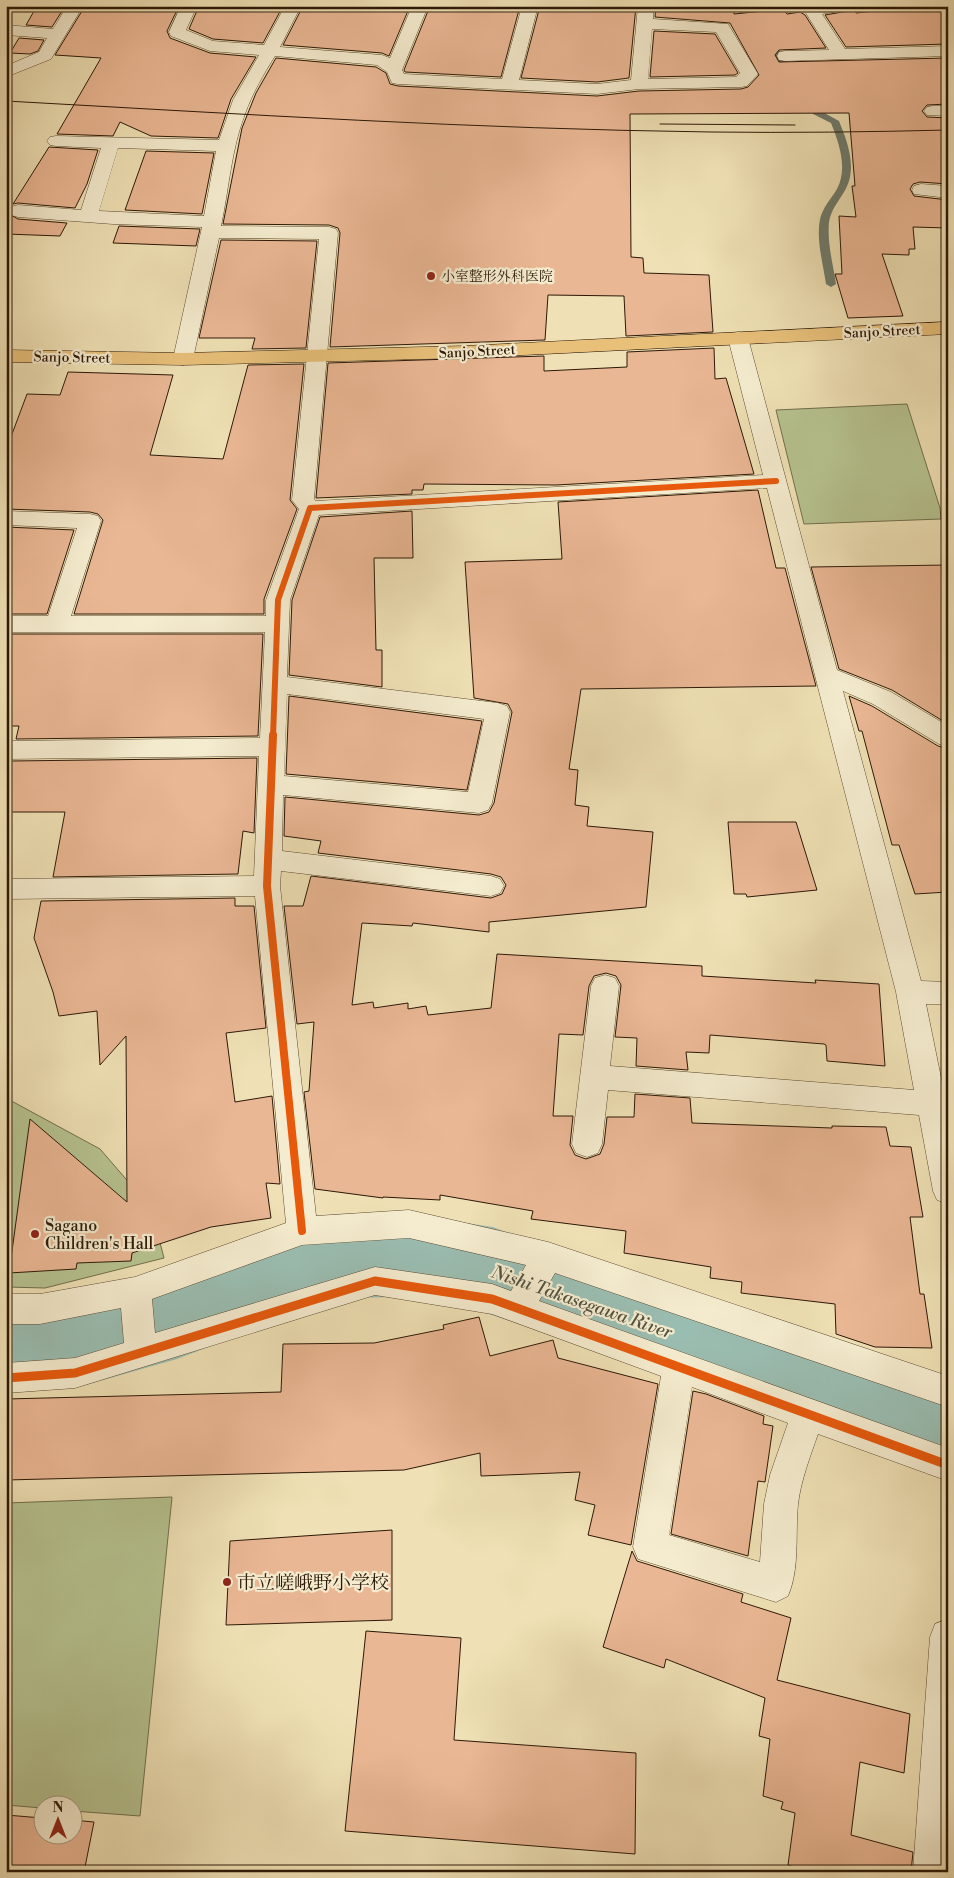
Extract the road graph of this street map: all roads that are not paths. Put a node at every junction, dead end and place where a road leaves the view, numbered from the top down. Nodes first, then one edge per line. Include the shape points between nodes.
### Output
1 (75, 6) edge
2 (189, 6) edge
3 (292, 6) edge
4 (420, 6) edge
5 (530, 6) edge
6 (646, 6) edge
7 (844, 6) edge
8 (644, 24) junction
9 (6, 30) edge
10 (58, 34) junction
11 (268, 51) junction
12 (948, 51) edge
13 (838, 53) junction
14 (784, 56) dead end
15 (394, 70) junction
16 (6, 72) edge
17 (639, 84) junction
18 (509, 85) junction
19 (56, 141) dead end
20 (111, 142) junction
21 (225, 146) junction
22 (921, 190) dead end
23 (948, 192) edge
24 (18, 211) dead end
25 (88, 216) junction
26 (211, 227) junction
27 (948, 328) edge
28 (738, 338) junction
29 (6, 356) edge
30 (317, 357) junction
31 (183, 359) junction
32 (776, 481) junction
33 (310, 508) junction
34 (6, 518) edge
35 (6, 624) edge
36 (57, 624) junction
37 (277, 624) junction
38 (827, 675) junction
39 (275, 684) junction
40 (948, 738) edge
41 (272, 747) junction
42 (6, 750) edge
43 (271, 784) junction
44 (268, 859) junction
45 (267, 886) junction
46 (491, 886) dead end
47 (6, 889) edge
48 (605, 986) dead end
49 (910, 992) junction
50 (948, 993) edge
51 (595, 1077) junction
52 (932, 1104) junction
53 (588, 1144) dead end
54 (948, 1191) edge
55 (302, 1231) junction
56 (548, 1256) junction
57 (135, 1291) junction
58 (518, 1308) junction
59 (6, 1309) edge
60 (140, 1352) junction
61 (679, 1367) junction
62 (6, 1378) edge
63 (948, 1392) edge
64 (808, 1414) junction
65 (948, 1465) edge
66 (948, 1637) edge
67 (932, 1872) edge

1 - 10 street
2 - 11 street via 177,32 210,46
3 - 11 street via 286,23
4 - 15 street
5 - 18 street
6 - 8 street
7 - 13 street via 812,10
8 - 17 street
8 - 17 street via 722,27 749,74 741,82
9 - 10 street
10 - 16 street via 45,55
11 - 15 street via 382,60
11 - 21 street via 239,106
12 - 13 street
13 - 14 street
15 - 18 street via 398,79
17 - 18 street via 597,88
19 - 20 street
20 - 21 street
20 - 25 street
21 - 26 street
22 - 23 street
24 - 25 street
25 - 26 street
26 - 30 street via 329,233
26 - 31 street
27 - 28 main road, Sanjo Street
28 - 30 main road, Sanjo Street
28 - 32 street
29 - 31 main road, Sanjo Street
30 - 31 main road, Sanjo Street
30 - 33 street via 303,500
32 - 33 street
32 - 38 street
33 - 37 street via 278,600
34 - 36 street via 90,521
35 - 36 street
36 - 37 street
37 - 39 street
38 - 40 street via 882,698
38 - 49 street
39 - 41 street
39 - 43 street via 498,712 480,803
41 - 42 street
41 - 43 street
43 - 44 street
44 - 45 street
44 - 46 street
45 - 47 street
45 - 55 street
48 - 51 street
49 - 50 street
49 - 52 street
51 - 52 street
51 - 53 street
52 - 54 street
55 - 56 street via 409,1224
55 - 57 street
56 - 58 street
56 - 63 street
57 - 59 street via 40,1309
57 - 60 street
58 - 60 street via 492,1298 375,1281
58 - 61 street
60 - 62 street via 75,1373
61 - 64 street
61 - 64 street via 650,1547 776,1584 783,1494
64 - 65 street
66 - 67 street

